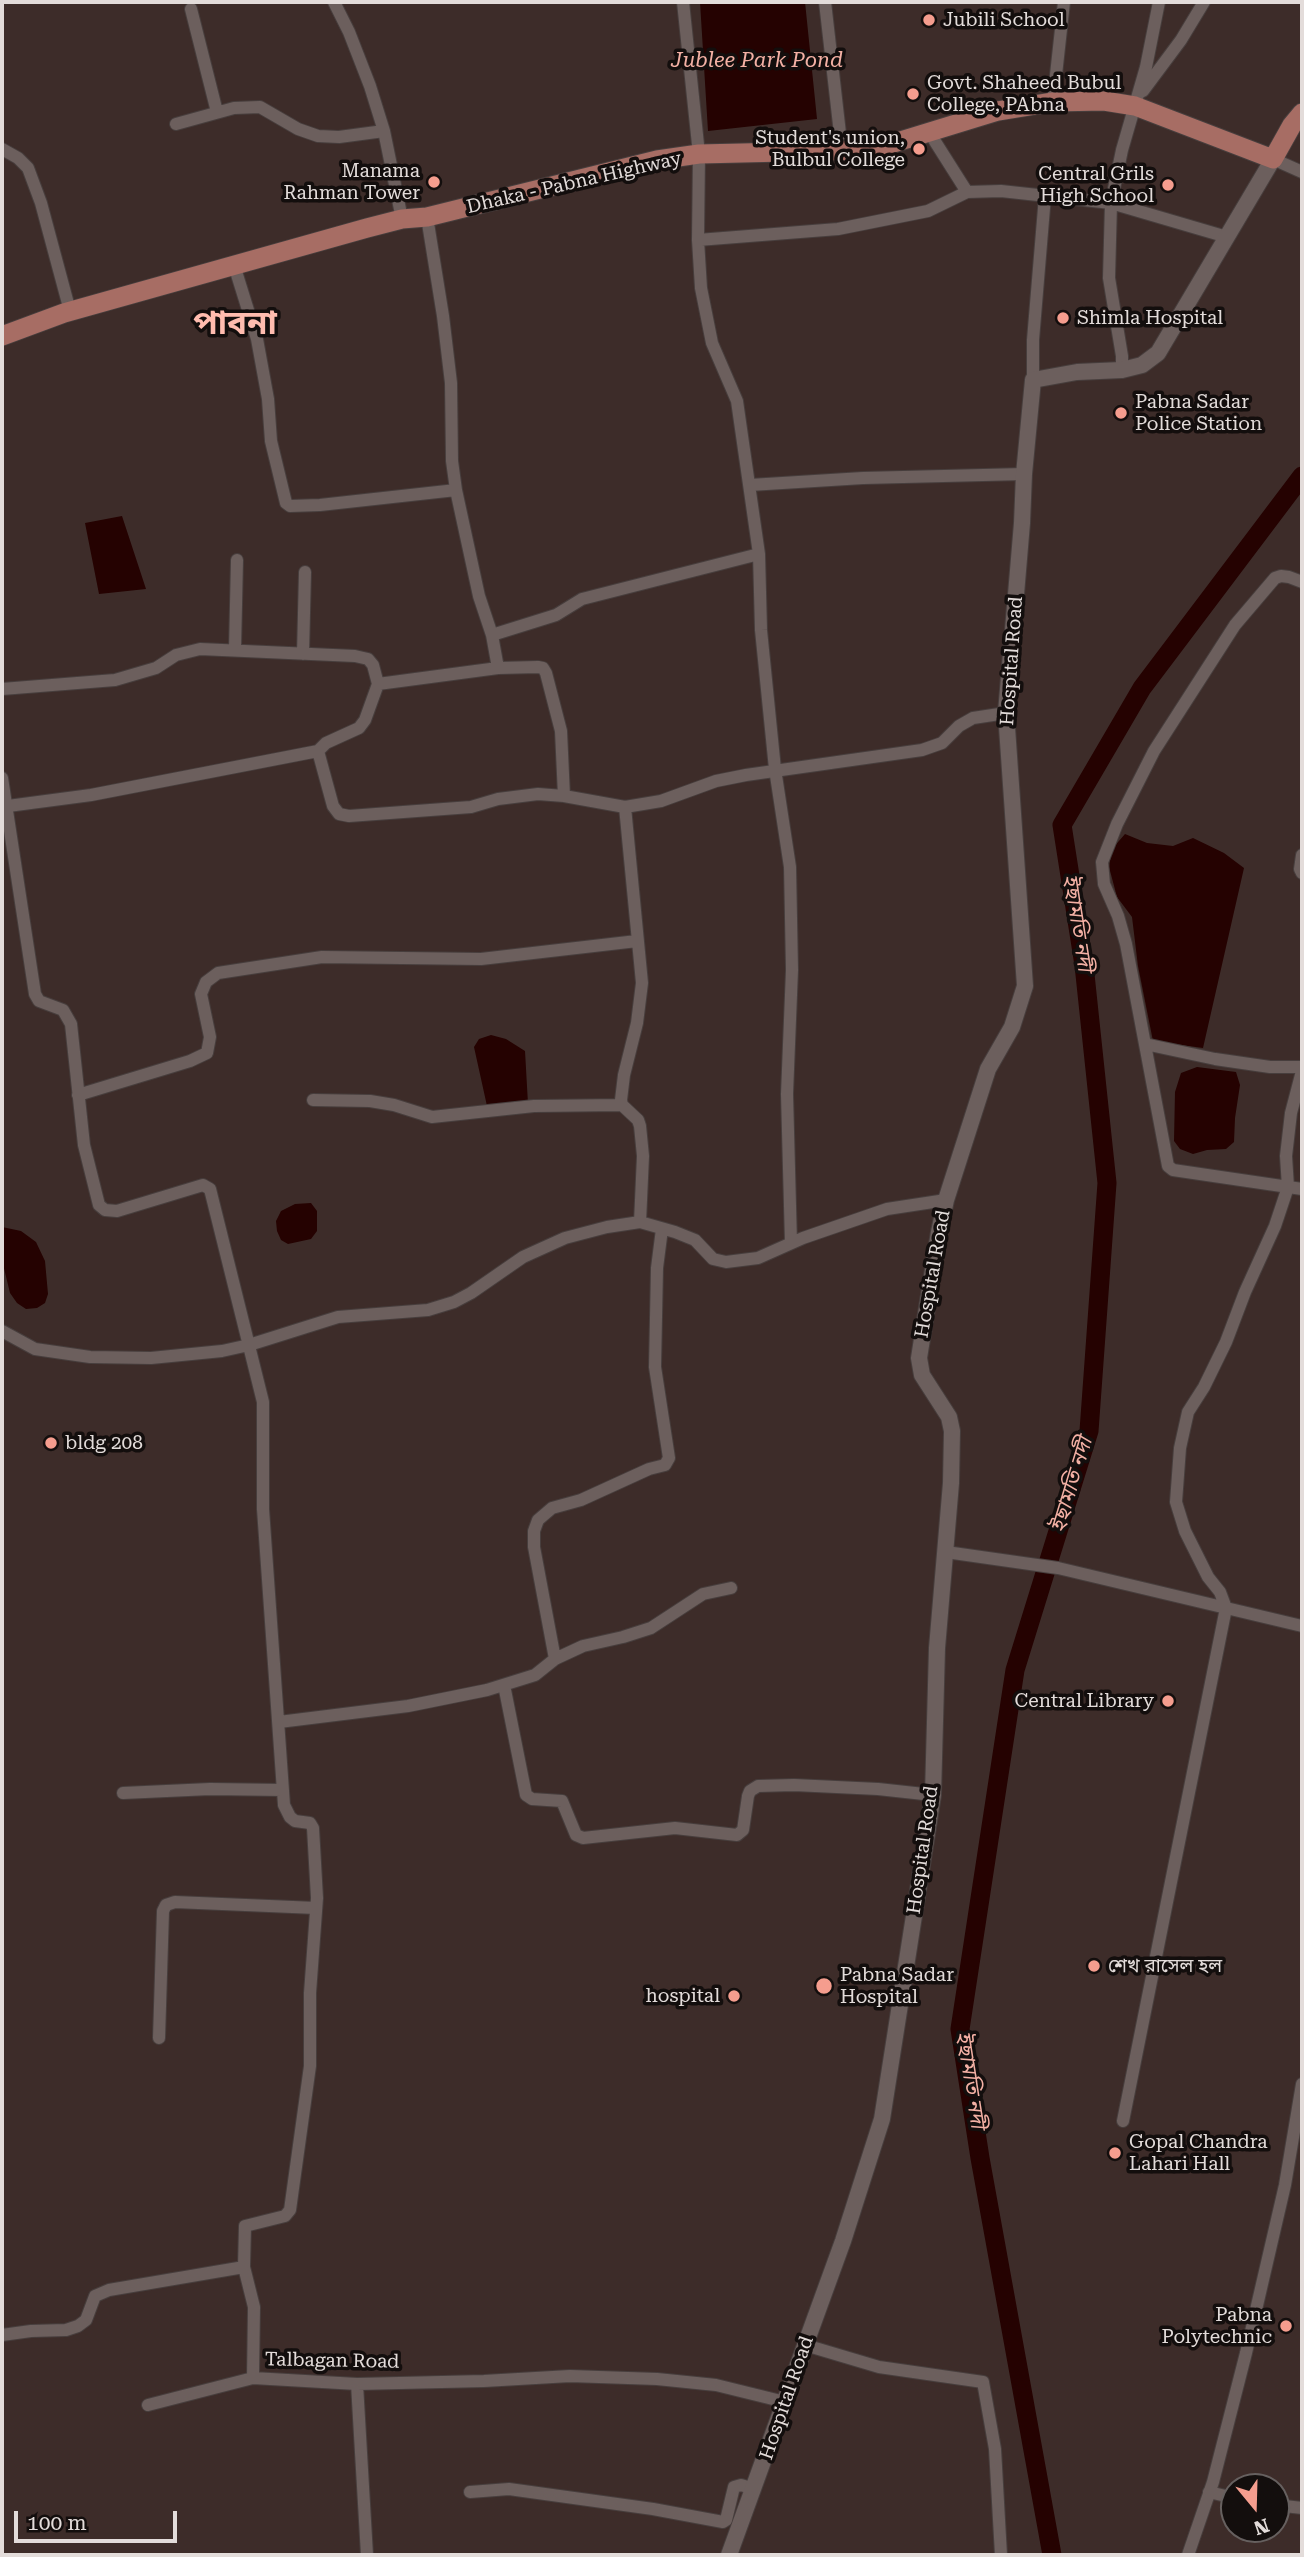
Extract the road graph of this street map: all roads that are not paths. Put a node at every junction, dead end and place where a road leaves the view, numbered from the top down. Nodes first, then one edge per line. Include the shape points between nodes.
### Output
1 (334, 2) edge
2 (683, 2) edge
3 (825, 2) edge
4 (1064, 2) edge
5 (1159, 2) edge
6 (1204, 2) edge
7 (191, 9) dead end
8 (1053, 102) junction
9 (1137, 102) junction
10 (217, 112) junction
11 (1302, 113) edge
12 (176, 124) dead end
13 (384, 131) junction
14 (929, 132) junction
15 (2, 149) edge
16 (842, 151) junction
17 (699, 154) junction
18 (1273, 159) junction
19 (1302, 172) edge
20 (967, 192) junction
21 (1045, 195) junction
22 (1111, 203) junction
23 (427, 217) junction
24 (402, 219) junction
25 (1227, 237) junction
26 (698, 240) junction
27 (234, 265) junction
28 (70, 311) junction
29 (2, 336) edge
30 (1122, 370) junction
31 (1034, 380) junction
32 (1024, 474) junction
33 (750, 485) junction
34 (456, 490) junction
35 (759, 554) junction
36 (237, 560) dead end
37 (305, 572) dead end
38 (1302, 582) edge
39 (492, 635) junction
40 (235, 649) junction
41 (303, 654) junction
42 (498, 668) junction
43 (378, 684) junction
44 (2, 689) edge
45 (1006, 713) junction
46 (318, 751) junction
47 (775, 769) junction
48 (2, 778) edge
49 (564, 796) junction
50 (8, 806) junction
51 (625, 807) junction
52 (1302, 855) edge
53 (1302, 873) edge
54 (637, 941) junction
55 (1145, 1044) junction
56 (1302, 1069) edge
57 (78, 1096) junction
58 (313, 1100) dead end
59 (622, 1105) junction
60 (1288, 1187) junction
61 (1302, 1189) edge
62 (946, 1200) junction
63 (640, 1222) junction
64 (662, 1229) junction
65 (791, 1243) junction
66 (2, 1331) edge
67 (249, 1346) junction
68 (946, 1552) junction
69 (731, 1588) dead end
70 (1226, 1608) junction
71 (1302, 1626) edge
72 (555, 1659) junction
73 (504, 1685) junction
74 (279, 1722) junction
75 (283, 1790) junction
76 (123, 1793) dead end
77 (933, 1795) junction
78 (316, 1908) junction
79 (159, 2038) dead end
80 (1302, 2084) edge
81 (1124, 2121) dead end
82 (244, 2267) junction
83 (2, 2335) edge
84 (805, 2345) junction
85 (253, 2378) junction
86 (356, 2384) junction
87 (785, 2402) junction
88 (148, 2405) dead end
89 (754, 2489) junction
90 (470, 2492) dead end
91 (1209, 2492) junction
92 (1220, 2495) edge
93 (367, 2555) edge
94 (729, 2555) edge
95 (1001, 2555) edge
96 (1188, 2555) edge

1 - 13 street
2 - 17 street
3 - 16 street
4 - 8 street
5 - 9 street
6 - 9 street
7 - 10 street
8 - 9 main road, Dhaka - Pabna Highway
8 - 14 main road, Dhaka - Pabna Highway via 998,111
9 - 18 main road, Dhaka - Pabna Highway
9 - 22 street
10 - 12 street
10 - 13 street via 260,107 318,136
11 - 18 main road
13 - 24 street
14 - 16 main road, Dhaka - Pabna Highway via 871,150
14 - 20 street
15 - 28 street via 28,168
16 - 17 main road, Dhaka - Pabna Highway
17 - 23 main road, Dhaka - Pabna Highway via 657,160
17 - 26 street
18 - 19 street
18 - 25 main road
20 - 21 street
20 - 26 street via 928,211 868,224
21 - 22 street
21 - 31 street
22 - 25 street
22 - 30 street via 1109,278
23 - 24 main road, Dhaka - Pabna Highway
23 - 34 street via 450,370
24 - 27 main road, Dhaka - Pabna Highway
25 - 30 main road via 1158,353 1142,365
26 - 33 street via 712,343 737,401
27 - 28 main road, Dhaka - Pabna Highway
27 - 34 street via 257,339 271,442 286,503 320,505
28 - 29 main road, Dhaka - Pabna Highway
30 - 31 main road
31 - 32 main road, Hospital Road
32 - 33 street
32 - 45 main road, Hospital Road
33 - 35 street
34 - 39 street
35 - 39 street via 582,599 555,615
35 - 47 street via 761,630
36 - 40 street
37 - 41 street
38 - 55 street via 1289,576 1275,578 1234,625 1154,751 1102,862 1104,884 1126,944
39 - 42 street
40 - 41 street
40 - 44 street via 186,651 156,668 115,680
41 - 43 street via 368,660
42 - 43 street
42 - 49 street via 538,667 546,673 561,731
43 - 46 street via 359,728
45 - 47 street via 974,718 942,743 922,750
45 - 62 main road, Hospital Road via 1025,986 1012,1027 988,1069
46 - 49 street via 333,806 339,814 349,816 471,807 538,794
46 - 50 street via 91,795
47 - 51 street
47 - 65 street via 790,867 787,1094
48 - 50 street
49 - 51 street
50 - 57 street via 34,994 39,1001 63,1010 71,1024
51 - 54 street
52 - 53 street
54 - 57 street via 481,958 322,957 218,973 206,982 201,994 210,1037 207,1053
54 - 59 street via 642,983
55 - 56 street via 1215,1059
55 - 60 street via 1172,1170
56 - 60 street via 1291,1113
57 - 67 street via 94,1190 104,1210 121,1210 203,1185 210,1189
58 - 59 street via 394,1104 432,1117 534,1106
59 - 63 street via 640,1126
60 - 61 street
60 - 70 street via 1226,1342 1188,1412 1180,1448 1176,1502 1185,1531
62 - 65 street via 887,1209
62 - 68 main road, Hospital Road via 919,1358 922,1375 952,1431
63 - 64 street
63 - 67 street via 565,1238 523,1257 454,1302 428,1310 338,1317
64 - 65 street via 695,1240 713,1259 726,1262 758,1258
64 - 72 street via 655,1367 669,1458 665,1465 552,1508 538,1520 534,1547
66 - 67 street via 35,1349 90,1357 161,1357
67 - 74 street via 262,1402 263,1509
68 - 70 street via 1058,1568
68 - 77 main road, Hospital Road via 937,1648
69 - 72 street via 703,1594 650,1628 583,1646
70 - 71 street
70 - 81 street
72 - 73 street via 535,1675
73 - 74 street via 435,1702
73 - 77 street via 526,1796 562,1801 576,1835 583,1838 675,1828 737,1835 743,1830 750,1791 758,1786 878,1788
74 - 75 street
75 - 76 street
75 - 78 street via 286,1813 313,1828
77 - 84 main road, Hospital Road via 882,2119
78 - 79 street via 166,1905
78 - 82 street, Talbagan Road via 310,2066 290,2210 282,2217 245,2226
80 - 91 street via 1285,2185
82 - 83 street via 109,2290 95,2297 86,2320 78,2326
82 - 85 street, Talbagan Road via 254,2307
84 - 87 main road, Hospital Road
84 - 95 street via 879,2367 983,2382 995,2449
85 - 86 street, Talbagan Road
85 - 88 street
86 - 87 street, Talbagan Road via 570,2376 657,2379 716,2385
86 - 93 street
87 - 89 main road, Hospital Road
89 - 90 street via 734,2487 723,2522 509,2489
89 - 94 main road, Hospital Road
91 - 92 street
91 - 96 street

